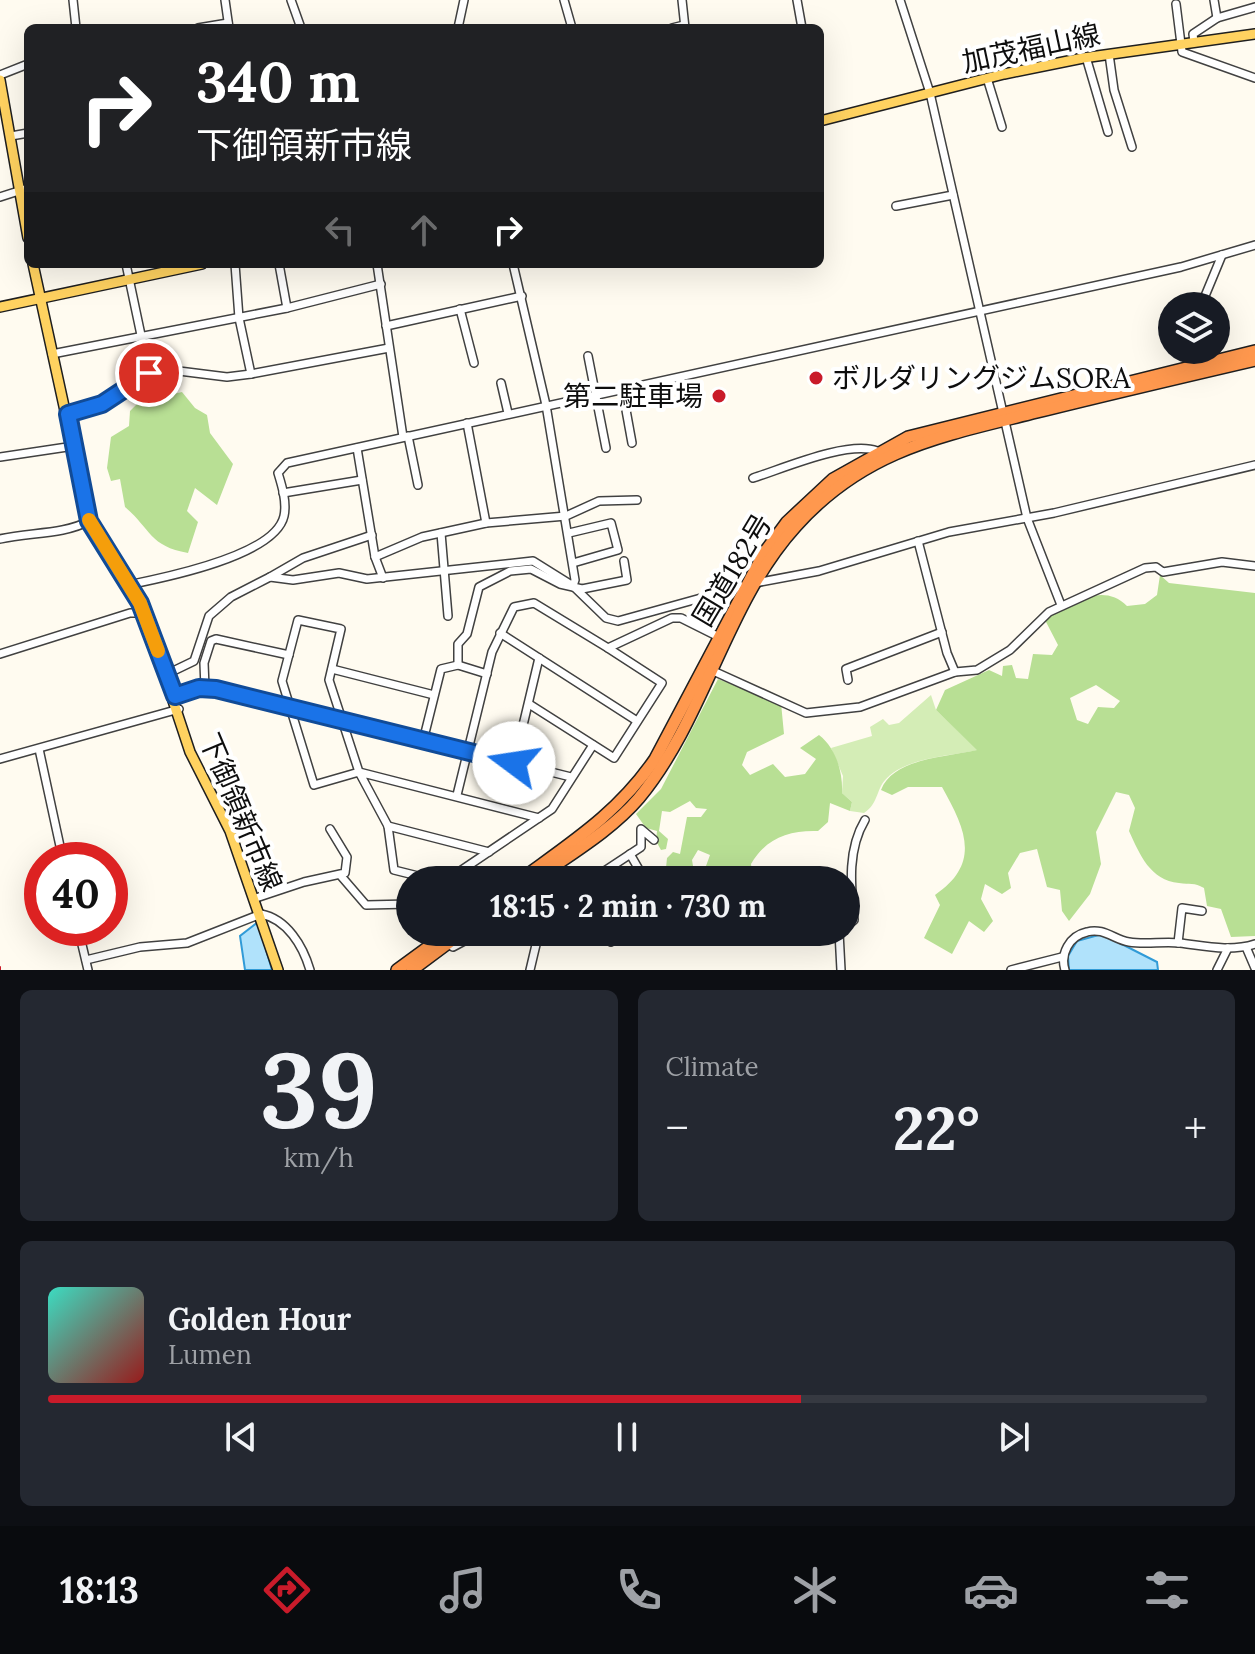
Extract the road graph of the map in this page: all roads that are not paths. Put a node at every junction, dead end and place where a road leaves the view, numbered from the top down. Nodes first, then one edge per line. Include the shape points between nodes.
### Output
1 (73, 0) edge
2 (225, 0) edge
3 (291, 0) edge
4 (464, 0) edge
5 (564, 0) edge
6 (682, 0) edge
7 (798, 0) edge
8 (900, 0) edge
9 (1214, 0) edge
10 (1176, 4) dead end
11 (1255, 7) edge
12 (1217, 18) junction
13 (76, 24) edge
14 (228, 24) edge
15 (300, 24) edge
16 (457, 24) edge
17 (571, 24) edge
18 (685, 24) edge
19 (801, 24) edge
20 (1255, 34) edge
21 (1194, 42) junction
22 (1179, 44) junction
23 (1109, 54) junction
24 (1086, 57) junction
25 (24, 66) edge
26 (0, 78) edge
27 (987, 78) junction
28 (1255, 78) edge
29 (930, 93) junction
30 (824, 117) edge
31 (1002, 127) dead end
32 (1108, 132) dead end
33 (24, 134) edge
34 (11, 136) junction
35 (1132, 147) dead end
36 (23, 190) edge
37 (953, 195) junction
38 (0, 197) edge
39 (896, 206) dead end
40 (1255, 245) edge
41 (1222, 255) junction
42 (34, 268) edge
43 (126, 268) edge
44 (184, 268) edge
45 (235, 268) edge
46 (280, 268) edge
47 (378, 268) edge
48 (514, 268) edge
49 (128, 280) junction
50 (381, 284) junction
51 (1207, 292) edge
52 (522, 296) junction
53 (40, 298) junction
54 (0, 307) edge
55 (287, 308) junction
56 (460, 309) junction
57 (979, 310) junction
58 (239, 318) junction
59 (386, 326) junction
60 (140, 337) junction
61 (389, 348) junction
62 (1255, 351) edge
63 (52, 354) junction
64 (588, 356) dead end
65 (1255, 360) edge
66 (474, 363) dead end
67 (1193, 365) joint
68 (149, 373) junction
69 (251, 374) junction
70 (501, 383) dead end
71 (622, 388) junction
72 (596, 394) junction
73 (546, 405) junction
74 (508, 413) junction
75 (68, 414) junction
76 (1002, 416) junction
77 (467, 423) junction
78 (406, 436) junction
79 (632, 443) dead end
80 (74, 446) junction
81 (357, 448) junction
82 (606, 448) dead end
83 (877, 451) junction
84 (0, 457) edge
85 (1255, 465) edge
86 (753, 478) dead end
87 (362, 480) junction
88 (418, 485) dead end
89 (283, 493) junction
90 (637, 500) dead end
91 (566, 516) junction
92 (1027, 518) junction
93 (89, 521) junction
94 (486, 523) junction
95 (441, 533) junction
96 (569, 533) junction
97 (372, 535) junction
98 (0, 539) edge
99 (918, 541) junction
100 (375, 557) junction
101 (624, 561) dead end
102 (573, 563) junction
103 (1255, 566) edge
104 (442, 572) junction
105 (270, 577) junction
106 (383, 578) junction
107 (128, 585) junction
108 (749, 585) junction
109 (573, 586) junction
110 (1061, 605) junction
111 (144, 613) junction
112 (448, 616) dead end
113 (942, 632) junction
114 (500, 633) junction
115 (722, 638) junction
116 (608, 648) junction
117 (0, 654) edge
118 (289, 655) junction
119 (539, 658) junction
120 (458, 665) junction
121 (707, 668) junction
122 (332, 669) junction
123 (955, 672) junction
124 (167, 674) junction
125 (487, 674) junction
126 (848, 680) dead end
127 (205, 688) junction
128 (434, 695) junction
129 (175, 696) junction
130 (529, 704) junction
131 (290, 708) junction
132 (179, 709) junction
133 (342, 720) junction
134 (637, 721) junction
135 (423, 741) junction
136 (593, 745) junction
137 (39, 749) junction
138 (468, 752) junction
139 (0, 759) edge
140 (514, 763) junction
141 (359, 772) junction
142 (571, 777) junction
143 (457, 795) junction
144 (539, 818) junction
145 (865, 820) dead end
146 (388, 826) junction
147 (330, 829) dead end
148 (654, 840) dead end
149 (59, 842) edge
150 (489, 852) junction
151 (630, 854) junction
152 (468, 866) edge
153 (539, 866) edge
154 (553, 866) edge
155 (612, 866) edge
156 (637, 866) edge
157 (852, 866) edge
158 (396, 870) edge
159 (341, 876) junction
160 (253, 899) junction
161 (396, 904) edge
162 (1202, 911) dead end
163 (261, 914) junction
164 (1178, 943) junction
165 (1255, 944) edge
166 (82, 946) edge
167 (434, 946) edge
168 (438, 946) edge
169 (536, 946) edge
170 (840, 946) edge
171 (1246, 947) junction
172 (1228, 948) junction
173 (1062, 957) junction
174 (86, 960) junction
175 (1255, 968) edge
176 (88, 970) edge
177 (278, 970) edge
178 (310, 970) edge
179 (397, 970) edge
180 (412, 970) edge
181 (530, 970) edge
182 (841, 970) edge
183 (1011, 970) edge
184 (1065, 970) edge
185 (1217, 970) edge

1 - 13 street
2 - 14 street
3 - 15 street
4 - 16 street
5 - 17 street
6 - 18 street
7 - 19 street
8 - 29 street
9 - 12 street
10 - 22 street
11 - 12 street
12 - 21 street via 1193,34
20 - 21 main road, 加茂福山線
21 - 22 main road, 加茂福山線
22 - 23 main road, 加茂福山線
22 - 28 street via 1182,52
23 - 24 main road, 加茂福山線
23 - 35 street
24 - 27 main road, 加茂福山線
24 - 32 street
25 - 26 street
26 - 34 main road
27 - 29 main road, 加茂福山線
27 - 31 street
29 - 30 main road, 加茂福山線
29 - 37 street
33 - 34 street
34 - 36 main road
36 - 38 street
37 - 39 street
37 - 57 street
40 - 41 street
41 - 51 street
41 - 57 street
42 - 53 main road, 下御領新市線
43 - 49 street
44 - 49 main road
45 - 58 street
46 - 55 street
47 - 50 street
48 - 52 street
49 - 53 main road
49 - 60 street
50 - 55 street
50 - 59 street
52 - 56 street
52 - 73 street
53 - 54 main road
53 - 63 main road, 下御領新市線
55 - 58 street
56 - 59 street
56 - 66 street
57 - 71 street
57 - 76 street
58 - 60 street
58 - 69 street
59 - 61 street
60 - 63 street
60 - 68 street
61 - 69 street
61 - 78 street
62 - 67 highway, 国道182号
63 - 75 main road, 下御領新市線
64 - 72 street
65 - 76 highway, 国道182号
67 - 76 highway, 国道182号
68 - 69 street
68 - 75 street via 102,404
70 - 74 street
71 - 72 street
71 - 79 street
72 - 73 street
72 - 82 street
73 - 74 street
73 - 91 street
74 - 77 street
75 - 80 main road, 下御領新市線
76 - 83 highway, 国道182号 via 939,426
76 - 92 street
76 - 108 highway, 国道182号 via 917,442 864,468 795,527
77 - 78 street
77 - 94 street
78 - 81 street
78 - 88 street
80 - 84 street
80 - 93 main road, 下御領新市線
81 - 87 street
81 - 89 street via 287,463 278,473
83 - 86 street via 867,447 824,455
83 - 108 highway, 国道182号 via 809,499 772,542
85 - 92 street
87 - 89 street
87 - 97 street
89 - 107 street via 281,524 250,550
90 - 91 street via 599,501
91 - 94 street
91 - 96 street
92 - 99 street
92 - 110 street
93 - 98 street via 73,530
93 - 107 main road, 下御領新市線
94 - 95 street
95 - 100 street
95 - 104 street
96 - 102 street
96 - 102 street via 611,523 618,550
97 - 100 street
97 - 105 street via 303,558
99 - 108 street via 819,571
99 - 113 street
100 - 106 street
101 - 109 street via 627,580
102 - 109 street
103 - 110 street via 1241,562 1163,572 1145,568
104 - 106 street
104 - 109 street via 533,561
104 - 112 street
105 - 106 street via 293,580 339,573
105 - 124 street via 231,597 209,616 194,661
107 - 111 main road, 下御領新市線
108 - 109 street via 618,621 606,618
108 - 115 highway, 国道182号
109 - 120 street via 531,569 510,571 479,587 467,634 458,644
110 - 123 street via 994,661 977,670
111 - 117 street
111 - 124 main road, 下御領新市線
113 - 123 street
113 - 126 street via 846,669
114 - 116 street via 514,607 534,603
114 - 119 street
114 - 125 street
115 - 116 street via 672,618
115 - 121 highway, 国道182号
116 - 134 street via 662,683
118 - 122 street via 298,620 341,629
118 - 127 street via 216,639 204,663
118 - 131 street via 282,681
119 - 130 street
119 - 134 street
120 - 125 street
120 - 128 street via 441,669
121 - 123 street via 806,713 860,707
121 - 153 highway, 国道182号 via 635,788 604,819
121 - 154 highway, 国道182号 via 662,765 640,796
122 - 128 street
122 - 133 street via 329,680
124 - 129 main road, 下御領新市線
125 - 138 street
127 - 129 street
127 - 131 street
128 - 135 street
129 - 132 main road, 下御領新市線
130 - 136 street
130 - 140 street
131 - 133 street
131 - 141 street via 314,785
132 - 137 street
132 - 160 main road, 下御領新市線 via 190,752 230,831
133 - 135 street
133 - 141 street
134 - 136 street via 614,758
135 - 138 street
136 - 142 street
137 - 139 street
137 - 149 street
138 - 140 street
138 - 143 street
140 - 142 street
141 - 143 street
141 - 146 street
142 - 144 street via 552,809
143 - 144 street
144 - 150 street
145 - 157 street via 857,833
146 - 150 street
146 - 158 street
147 - 159 street via 347,857
148 - 151 street via 641,829 641,847
150 - 152 street
151 - 155 street
151 - 156 street
159 - 160 street
159 - 161 street via 366,905
160 - 163 main road, 下御領新市線
162 - 164 street via 1182,908
163 - 174 street via 187,943
163 - 177 main road, 下御領新市線
163 - 178 street via 272,917 303,948
164 - 172 street
164 - 173 street via 1127,942 1105,932 1086,932
165 - 171 street
166 - 174 street
167 - 179 highway
168 - 180 highway
169 - 181 street
170 - 182 street
171 - 172 street
171 - 175 street
172 - 185 street
173 - 183 street
173 - 184 street
174 - 176 street

